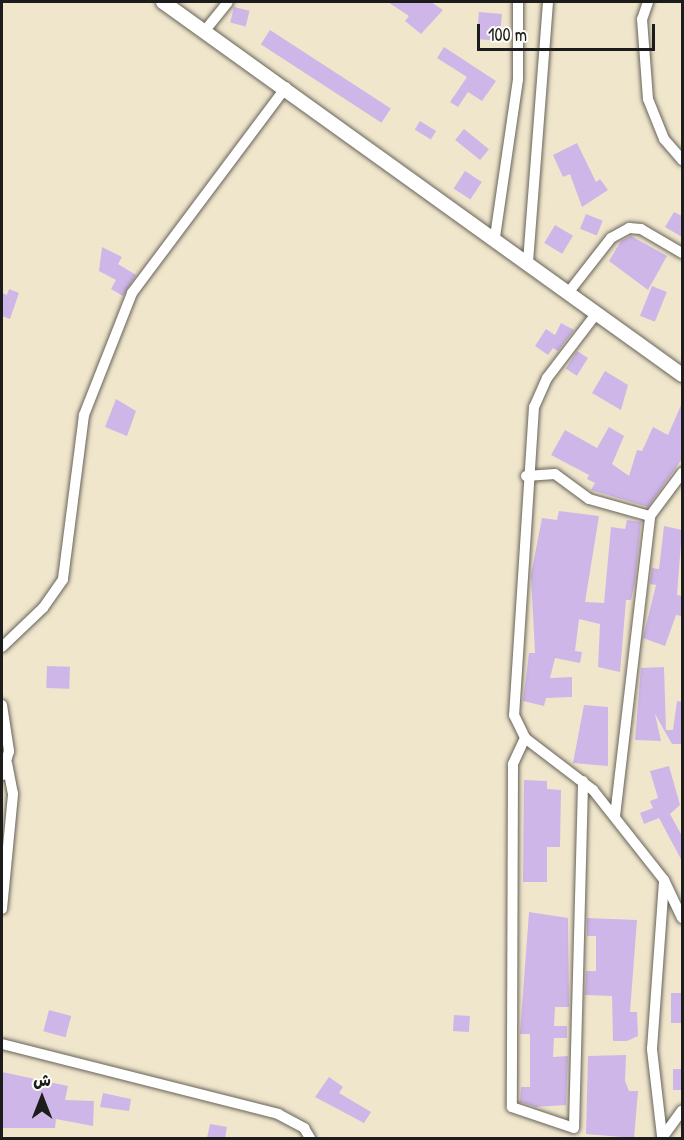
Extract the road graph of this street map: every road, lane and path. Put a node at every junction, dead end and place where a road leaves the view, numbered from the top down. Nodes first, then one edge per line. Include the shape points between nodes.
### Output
1 (163, 2) edge
2 (228, 2) edge
3 (518, 2) edge
4 (548, 2) edge
5 (648, 2) edge
6 (207, 28) junction
7 (286, 87) junction
8 (682, 160) edge
9 (495, 237) junction
10 (682, 253) edge
11 (528, 262) junction
12 (568, 293) junction
13 (596, 314) junction
14 (682, 375) edge
15 (682, 473) edge
16 (526, 476) junction
17 (650, 516) junction
18 (2, 647) edge
19 (2, 705) edge
20 (525, 738) junction
21 (7, 764) junction
22 (2, 775) edge
23 (583, 781) junction
24 (615, 816) junction
25 (664, 880) junction
26 (2, 909) edge
27 (682, 918) edge
28 (2, 1044) edge
29 (682, 1110) edge
30 (662, 1137) edge
31 (310, 1138) edge

1 - 6 street
2 - 6 street
3 - 9 street via 518,79
4 - 11 street
5 - 8 street via 642,28 648,99 664,139
6 - 7 street
7 - 9 street
7 - 18 street via 132,293 84,415 63,579 43,608
9 - 11 street
10 - 12 street via 641,229 629,228 611,238
11 - 12 street
12 - 13 street
13 - 14 street
13 - 16 street via 547,378 534,407
15 - 17 street
16 - 17 street via 555,474 589,499
16 - 20 street via 514,715
17 - 24 street
19 - 21 street
20 - 23 street
20 - 23 street via 513,764 512,1107 574,1128
21 - 22 street
21 - 26 street via 13,794
23 - 24 street
24 - 25 street
25 - 27 street
25 - 30 street via 652,1049
28 - 31 street via 278,1114 304,1128
29 - 30 street

